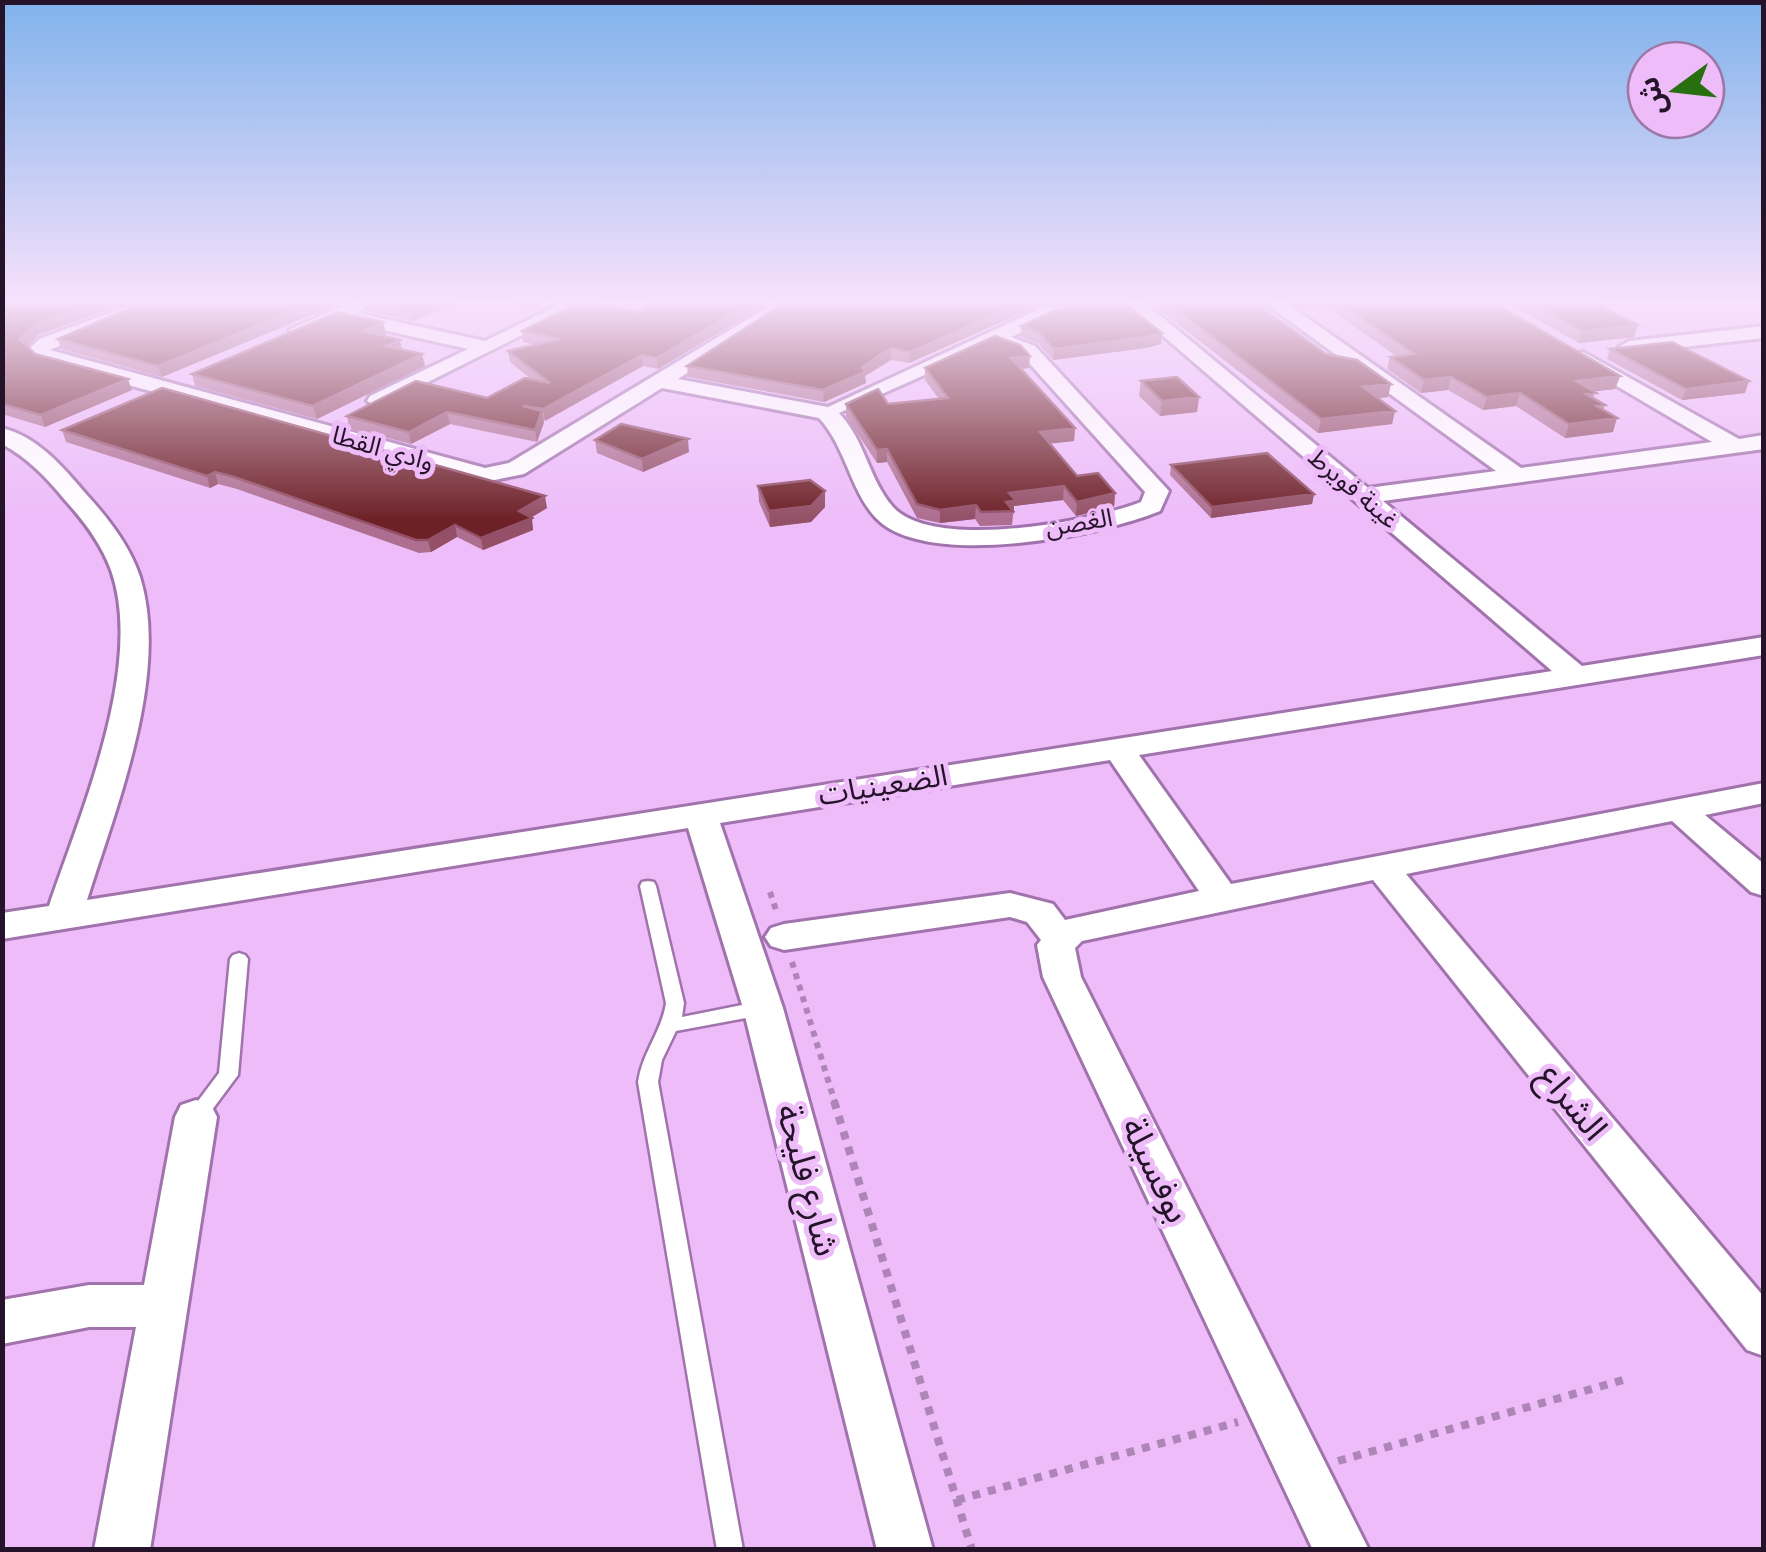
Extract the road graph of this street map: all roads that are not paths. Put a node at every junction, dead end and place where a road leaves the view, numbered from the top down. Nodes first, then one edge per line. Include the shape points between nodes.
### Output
1 (117, 375) edge
2 (193, 375) edge
3 (430, 375) edge
4 (666, 375) edge
5 (909, 375) edge
6 (1051, 375) edge
7 (1220, 375) edge
8 (1376, 375) edge
9 (1613, 375) edge
10 (657, 381) junction
11 (164, 388) junction
12 (130, 402) edge
13 (826, 413) junction
14 (320, 430) junction
15 (1764, 442) edge
16 (29, 444) edge
17 (1735, 446) junction
18 (2, 462) edge
19 (1515, 474) junction
20 (1363, 496) junction
21 (1764, 646) edge
22 (1574, 674) junction
23 (1117, 748) junction
24 (1764, 793) edge
25 (1678, 809) junction
26 (700, 814) junction
27 (1383, 870) junction
28 (1764, 884) edge
29 (648, 886) dead end
30 (1222, 898) junction
31 (64, 916) junction
32 (2, 926) edge
33 (784, 937) road end
34 (1061, 940) junction
35 (239, 959) dead end
36 (762, 1008) junction
37 (668, 1026) junction
38 (196, 1118) joint
39 (162, 1306) junction
40 (2, 1322) edge
41 (1764, 1334) edge
42 (122, 1550) edge
43 (730, 1550) edge
44 (906, 1550) edge
45 (1342, 1550) edge

1 - 11 street, وادي القطا
2 - 11 street
3 - 14 street
4 - 10 street, وادي القطا
5 - 13 street
6 - 13 street, الغصن via 1157,490 1156,501 1134,514 975,538 930,536 885,513
7 - 20 street, غينة فويرط
8 - 19 street
9 - 17 street
10 - 13 street
10 - 14 street, وادي القطا via 516,469 496,474
11 - 12 street
11 - 14 street, وادي القطا
15 - 17 street
16 - 18 street
16 - 31 street via 112,543 128,583 134,630 106,782
17 - 19 street
19 - 20 street
20 - 22 street, غينة فويرط
21 - 22 street, الضعينيات
22 - 23 street, الضعينيات
23 - 26 street, الضعينيات
23 - 30 street
24 - 25 street
25 - 27 street
25 - 28 street
26 - 31 street, الضعينيات
26 - 36 street, شارع فليحة
27 - 30 street
27 - 41 street, الشراع
29 - 37 lane via 675,1003
30 - 34 street via 1090,924
31 - 32 street, الضعينيات
33 - 34 street via 1010,905 1040,914
34 - 45 street, بوفسيلة via 1055,960 1062,977
35 - 38 lane via 228,1074
36 - 37 lane
36 - 44 street, شارع فليحة
37 - 43 lane via 652,1053 648,1082
38 - 39 street
39 - 40 street via 90,1306
39 - 42 street

